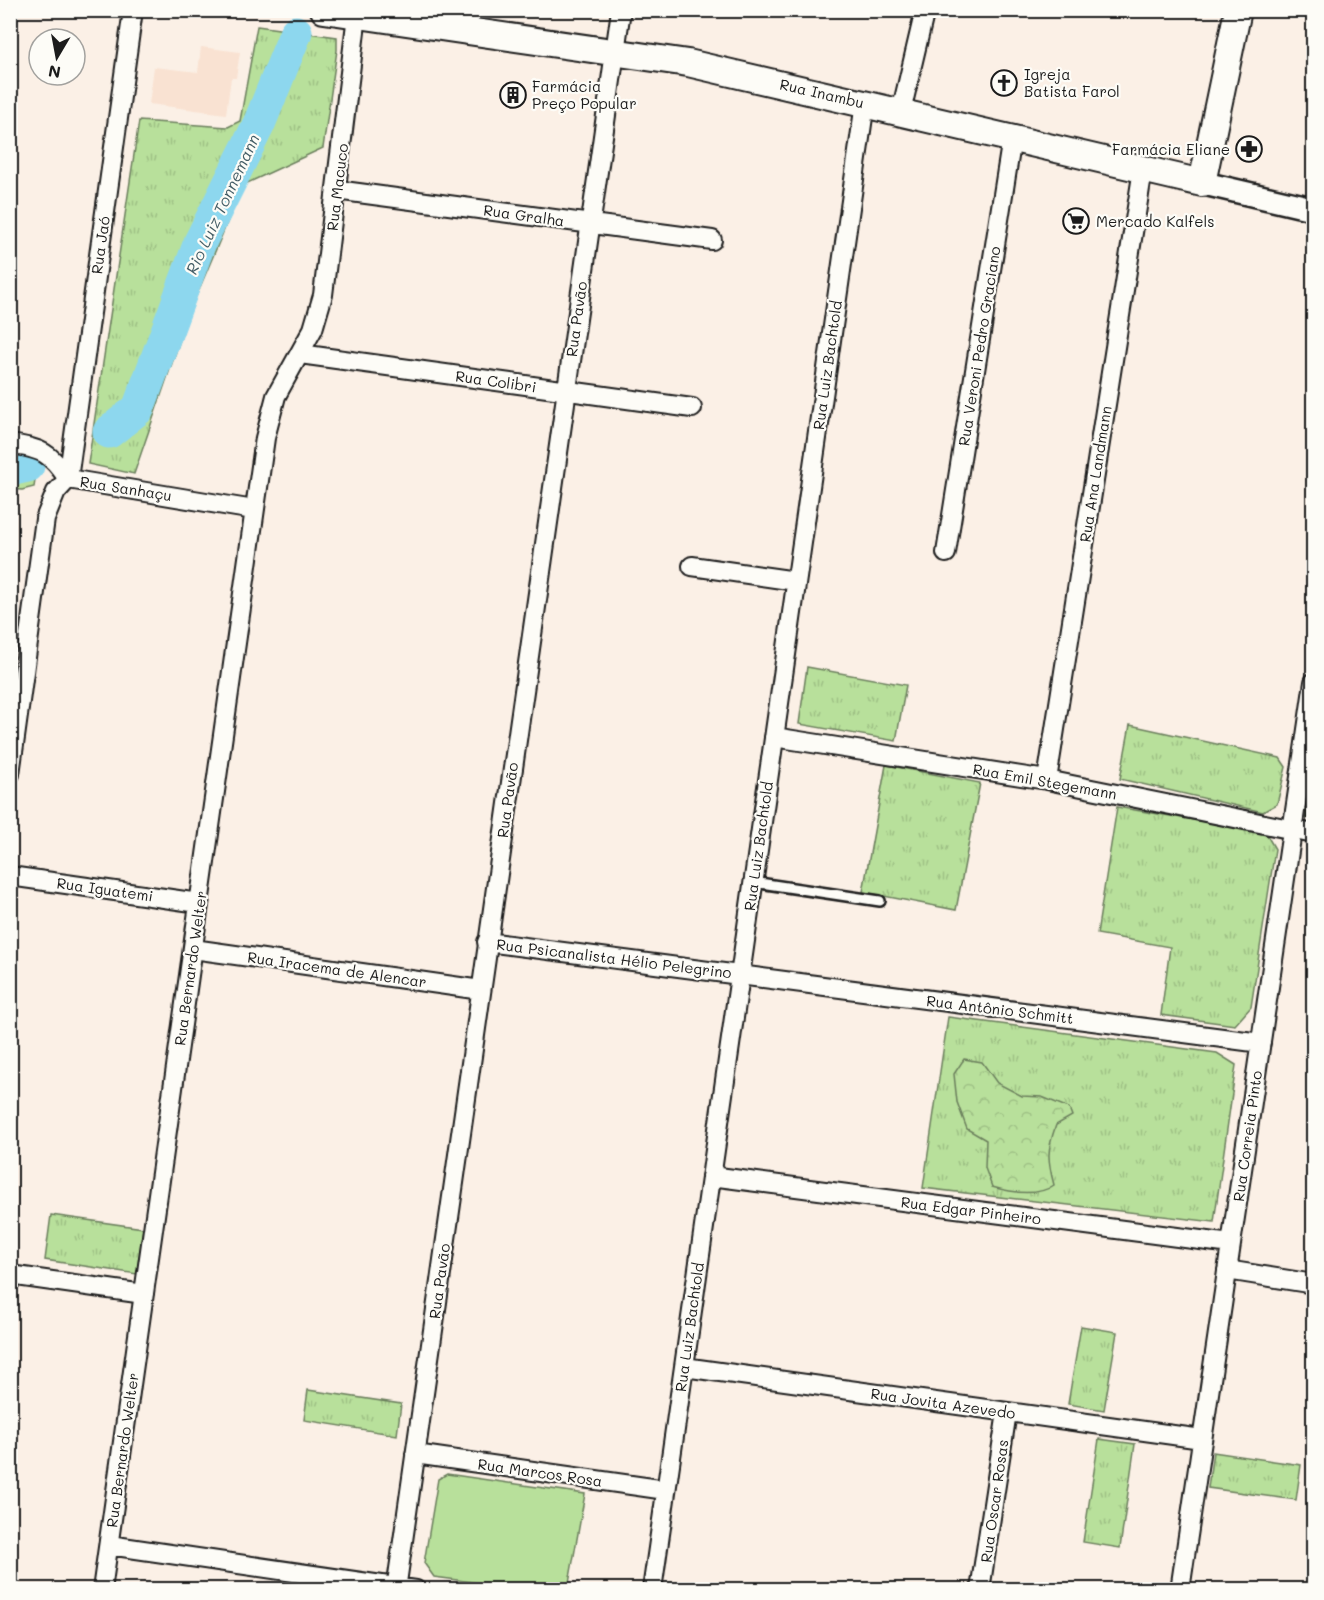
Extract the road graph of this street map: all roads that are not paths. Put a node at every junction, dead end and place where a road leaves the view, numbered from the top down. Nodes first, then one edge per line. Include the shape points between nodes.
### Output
1 (133, 10) edge
2 (324, 10) edge
3 (621, 10) edge
4 (925, 10) edge
5 (1238, 10) edge
6 (357, 15) junction
7 (614, 50) junction
8 (865, 103) junction
9 (901, 112) junction
10 (1012, 138) junction
11 (1143, 169) junction
12 (1202, 183) junction
13 (336, 190) junction
14 (1314, 209) edge
15 (589, 223) junction
16 (712, 240) dead end
17 (300, 354) junction
18 (565, 390) junction
19 (692, 408) dead end
20 (10, 444) edge
21 (68, 478) junction
22 (255, 510) junction
23 (946, 553) dead end
24 (692, 566) dead end
25 (796, 581) junction
26 (1314, 682) edge
27 (774, 737) junction
28 (10, 774) edge
29 (1047, 780) junction
30 (1292, 830) junction
31 (1314, 834) edge
32 (10, 876) edge
33 (753, 882) junction
34 (880, 901) dead end
35 (199, 903) junction
36 (487, 942) junction
37 (193, 949) junction
38 (740, 975) junction
39 (480, 990) junction
40 (1261, 1043) junction
41 (711, 1176) junction
42 (1231, 1244) junction
43 (1227, 1270) junction
44 (10, 1275) edge
45 (1314, 1284) edge
46 (144, 1294) junction
47 (684, 1368) junction
48 (1007, 1412) junction
49 (1202, 1439) junction
50 (415, 1454) junction
51 (666, 1490) junction
52 (109, 1545) junction
53 (396, 1588) edge
54 (102, 1590) edge
55 (416, 1590) edge
56 (652, 1590) edge
57 (980, 1590) edge
58 (1180, 1590) edge

1 - 21 street, Rua Jaó
2 - 6 main road, Rua Inambu
3 - 7 street, Rua Pavão
4 - 9 street
5 - 12 main road
6 - 7 main road, Rua Inambu
6 - 13 street, Rua Macuco
7 - 8 main road, Rua Inambu via 734,72
7 - 15 street, Rua Pavão
8 - 9 main road, Rua Inambu
8 - 25 street, Rua Luiz Bachtold
9 - 10 main road, Rua Inambu
10 - 11 main road, Rua Inambu
10 - 23 street, Rua Veroni Pedro Graciano
11 - 12 main road, Rua Inambu
11 - 29 street, Rua Ana Landmann
12 - 14 street, Rua Inambu
13 - 15 street, Rua Gralha
13 - 17 street, Rua Macuco via 323,295
15 - 16 street, Rua Gralha
15 - 18 street, Rua Pavão
17 - 18 street, Rua Colibri
17 - 22 street, Rua Bernardo Welter via 270,415
18 - 19 street, Rua Colibri
18 - 36 street, Rua Pavão
20 - 21 street, Rua Sanhaçu via 47,453
21 - 22 street, Rua Sanhaçu
21 - 28 street via 56,492 45,519
22 - 35 street, Rua Bernardo Welter
24 - 25 street
25 - 27 street, Rua Luiz Bachtold
26 - 30 street, Rua Correia Pinto
27 - 29 street, Rua Emil Stegemann
27 - 33 street, Rua Luiz Bachtold
29 - 30 street, Rua Emil Stegemann
30 - 31 street, Rua Emil Stegemann
30 - 40 street, Rua Correia Pinto
32 - 35 street, Rua Iguatemi
33 - 34 lane
33 - 38 street, Rua Luiz Bachtold
35 - 37 street, Rua Bernardo Welter
36 - 38 street, Rua Psicanalista Hélio Pelegrino
36 - 39 street, Rua Pavão
37 - 39 street, Rua Iracema de Alencar
37 - 46 street, Rua Bernardo Welter
38 - 40 street, Rua Antônio Schmitt
38 - 41 street, Rua Luiz Bachtold
39 - 50 street, Rua Pavão
40 - 42 street, Rua Correia Pinto
41 - 42 street, Rua Edgar Pinheiro
41 - 47 street, Rua Luiz Bachtold
42 - 43 street, Rua Correia Pinto
43 - 45 street
43 - 49 street, Rua Correia Pinto
44 - 46 street
46 - 52 street, Rua Bernardo Welter
47 - 48 street, Rua Jovita Azevedo
47 - 51 street, Rua Luiz Bachtold
48 - 49 street, Rua Jovita Azevedo
48 - 57 street, Rua Oscar Rosas
49 - 58 street, Rua Correia Pinto
50 - 51 street, Rua Marcos Rosa
50 - 53 street, Rua Pavão
51 - 56 street, Rua Luiz Bachtold
52 - 53 street
52 - 54 street, Rua Bernardo Welter
53 - 55 street

